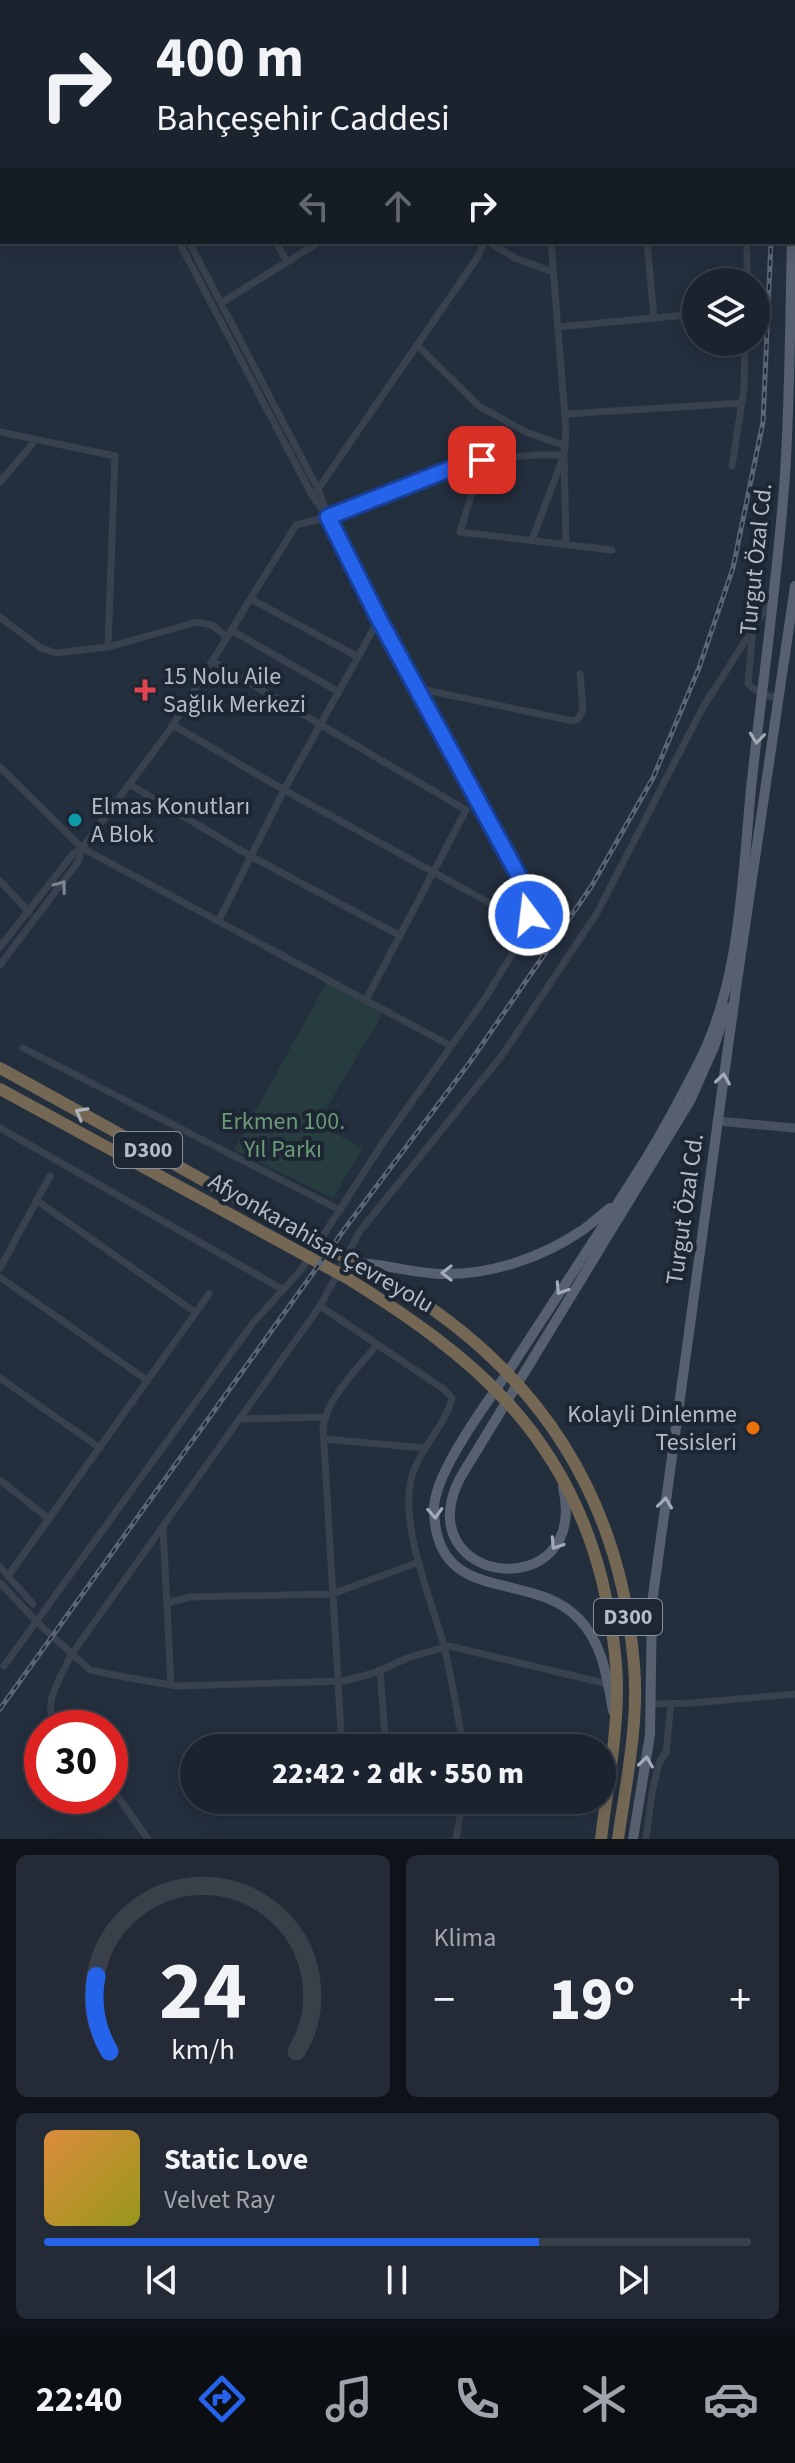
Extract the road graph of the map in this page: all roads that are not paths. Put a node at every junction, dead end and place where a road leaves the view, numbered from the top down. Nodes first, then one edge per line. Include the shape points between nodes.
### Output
1 (180, 244) edge
2 (190, 244) edge
3 (277, 244) edge
4 (316, 244) edge
5 (485, 244) edge
6 (490, 244) edge
7 (551, 244) edge
8 (647, 244) edge
9 (747, 244) edge
10 (792, 244) edge
11 (287, 262) junction
12 (747, 268) edge
13 (553, 272) junction
14 (221, 303) junction
15 (682, 315) edge
16 (654, 318) junction
17 (558, 327) junction
18 (417, 345) junction
19 (744, 356) edge
20 (742, 403) junction
21 (565, 414) junction
22 (0, 432) edge
23 (35, 441) junction
24 (565, 446) junction
25 (564, 455) junction
26 (482, 460) junction
27 (732, 466) dead end
28 (0, 482) edge
29 (318, 489) junction
30 (313, 497) junction
31 (328, 517) junction
32 (532, 540) junction
33 (566, 544) junction
34 (612, 550) dead end
35 (795, 586) edge
36 (251, 599) junction
37 (772, 599) junction
38 (793, 606) edge
39 (0, 617) edge
40 (379, 619) junction
41 (754, 625) junction
42 (229, 634) junction
43 (108, 647) junction
44 (358, 657) junction
45 (212, 661) junction
46 (580, 674) dead end
47 (416, 688) junction
48 (339, 692) junction
49 (761, 694) junction
50 (778, 698) junction
51 (321, 724) junction
52 (173, 725) junction
53 (0, 767) edge
54 (129, 784) junction
55 (284, 790) junction
56 (82, 848) junction
57 (252, 857) junction
58 (433, 871) junction
59 (0, 881) edge
60 (28, 911) junction
61 (529, 912) junction
62 (35, 919) junction
63 (219, 920) junction
64 (399, 935) junction
65 (0, 947) edge
66 (0, 965) edge
67 (732, 978) junction
68 (366, 1000) junction
69 (451, 1046) junction
70 (23, 1048) dead end
71 (0, 1068) edge
72 (0, 1089) edge
73 (717, 1121) junction
74 (0, 1128) edge
75 (795, 1128) edge
76 (50, 1176) dead end
77 (36, 1200) junction
78 (618, 1202) junction
79 (340, 1210) junction
80 (354, 1263) junction
81 (0, 1268) edge
82 (0, 1277) edge
83 (282, 1289) junction
84 (209, 1294) dead end
85 (320, 1306) junction
86 (195, 1312) junction
87 (377, 1344) junction
88 (0, 1378) edge
89 (148, 1381) junction
90 (325, 1417) junction
91 (242, 1419) junction
92 (324, 1439) junction
93 (100, 1448) junction
94 (424, 1448) junction
95 (559, 1470) junction
96 (0, 1480) edge
97 (49, 1519) junction
98 (163, 1528) junction
99 (419, 1562) junction
100 (0, 1567) edge
101 (8, 1576) junction
102 (0, 1583) edge
103 (332, 1594) junction
104 (167, 1603) junction
105 (33, 1604) dead end
106 (38, 1623) junction
107 (444, 1647) junction
108 (71, 1655) junction
109 (4, 1666) dead end
110 (380, 1670) junction
111 (338, 1681) junction
112 (608, 1684) junction
113 (171, 1685) junction
114 (795, 1694) edge
115 (652, 1704) junction
116 (671, 1704) junction
117 (50, 1710) edge
118 (616, 1726) junction
119 (341, 1734) edge
120 (385, 1734) edge
121 (461, 1734) edge
122 (128, 1813) edge
123 (460, 1814) edge
124 (145, 1838) edge
125 (456, 1839) edge
126 (601, 1839) edge
127 (618, 1839) edge
128 (633, 1839) edge
129 (646, 1839) edge

1 - 30 street
2 - 14 street
3 - 11 street
4 - 11 street
5 - 18 street
6 - 13 street
7 - 13 street
8 - 16 street
9 - 12 street
10 - 37 main road, Turgut Özal Cd. via 785,474
11 - 14 street
13 - 17 street
14 - 29 street
15 - 16 street
16 - 17 street
17 - 21 street
18 - 24 street via 479,406
18 - 29 street
19 - 20 street
20 - 21 street
20 - 27 street
21 - 24 street
22 - 23 street
23 - 28 street
23 - 43 street via 115,456
24 - 25 street
25 - 26 street
25 - 32 street
25 - 33 street
26 - 31 street
26 - 32 street via 460,532
29 - 30 street
29 - 31 street
30 - 31 street
31 - 36 street via 296,525
31 - 40 street
32 - 33 street
33 - 34 street
35 - 38 main road, Turgut Özal Cd.
36 - 42 street
36 - 44 street
37 - 41 street
37 - 49 main road, Turgut Özal Cd.
38 - 50 main road, Turgut Özal Cd.
39 - 43 street via 49,652
40 - 44 street
40 - 47 street
41 - 49 street via 748,684
41 - 85 street via 703,707 597,913 503,1054 360,1231
42 - 43 street via 197,622
42 - 45 street
42 - 48 street
44 - 48 street
45 - 51 street
45 - 52 street
46 - 47 street via 583,710 573,721
47 - 61 street via 522,882
48 - 51 street
49 - 50 street
49 -> 67 main road, Turgut Özal Cd.
50 - 67 main road, Turgut Özal Cd.
51 - 55 street
51 - 58 street via 466,810
52 - 54 street
52 - 55 street
53 - 56 street
54 - 56 street
54 - 57 street
55 - 57 street
55 - 58 street
56 - 60 street
62 -> 56 street via 78,862
56 - 63 street
57 - 63 street
57 - 64 street
58 - 61 street via 506,912
58 - 64 street
59 - 60 street
60 - 62 street
60 - 65 street
61 - 69 street via 520,945
62 - 66 street
63 - 68 street
64 - 68 street
73 -> 67 main road, Turgut Özal Cd.
67 - 78 main road via 702,1057
95 -> 67 main road via 568,1510 562,1537 547,1556 505,1571 476,1562 462,1550 449,1515 452,1496 690,1101 714,1047
68 - 69 street
69 - 79 street
70 - 79 street
80 -> 71 highway, Afyonkarahisar Çevreyolu / D300
72 - 95 highway, Afyonkarahisar Çevreyolu / D300 via 404,1313 502,1394
73 - 75 street
115 -> 73 main road, Turgut Özal Cd. via 652,1603
74 - 83 street
76 - 77 street
77 - 81 street
77 - 86 street
78 -> 80 main road via 558,1245 490,1269 447,1274
78 -> 112 main road via 447,1468 433,1512 445,1554 461,1572 543,1595 579,1619 603,1659
79 - 83 street via 301,1270
80 - 127 highway, Afyonkarahisar Çevreyolu / D300 via 411,1295 482,1347 512,1377 583,1478 603,1521 617,1562 634,1668 633,1729
82 - 89 street
83 - 106 street
84 - 86 street
85 - 87 street
85 - 91 street
86 - 89 street
87 - 90 street
87 - 94 street via 451,1395 450,1406
88 - 93 street
89 - 93 street
90 - 91 street
90 - 92 street
91 - 98 street
92 - 94 street
92 - 103 street
93 - 97 street
94 - 99 street via 411,1480 411,1530
95 - 118 highway, Afyonkarahisar Çevreyolu / D300 via 582,1517 606,1600 615,1656
96 - 97 street
97 - 101 street
98 - 104 street
98 - 108 street
99 - 103 street
99 - 107 street
100 - 101 street
101 - 105 street
102 - 106 street
103 - 104 street via 190,1597
103 - 111 street
104 - 113 street
106 - 108 street
106 - 109 street
107 - 110 street
107 - 112 street
107 - 121 street
108 - 113 street via 90,1670
108 - 117 street
110 - 111 street
110 - 120 street
111 - 113 street
111 - 119 street
112 - 118 main road
114 - 116 street
115 - 116 street
128 -> 115 main road, Turgut Özal Cd.
116 - 129 street
118 - 126 highway, D300
122 - 124 street
123 - 125 street

